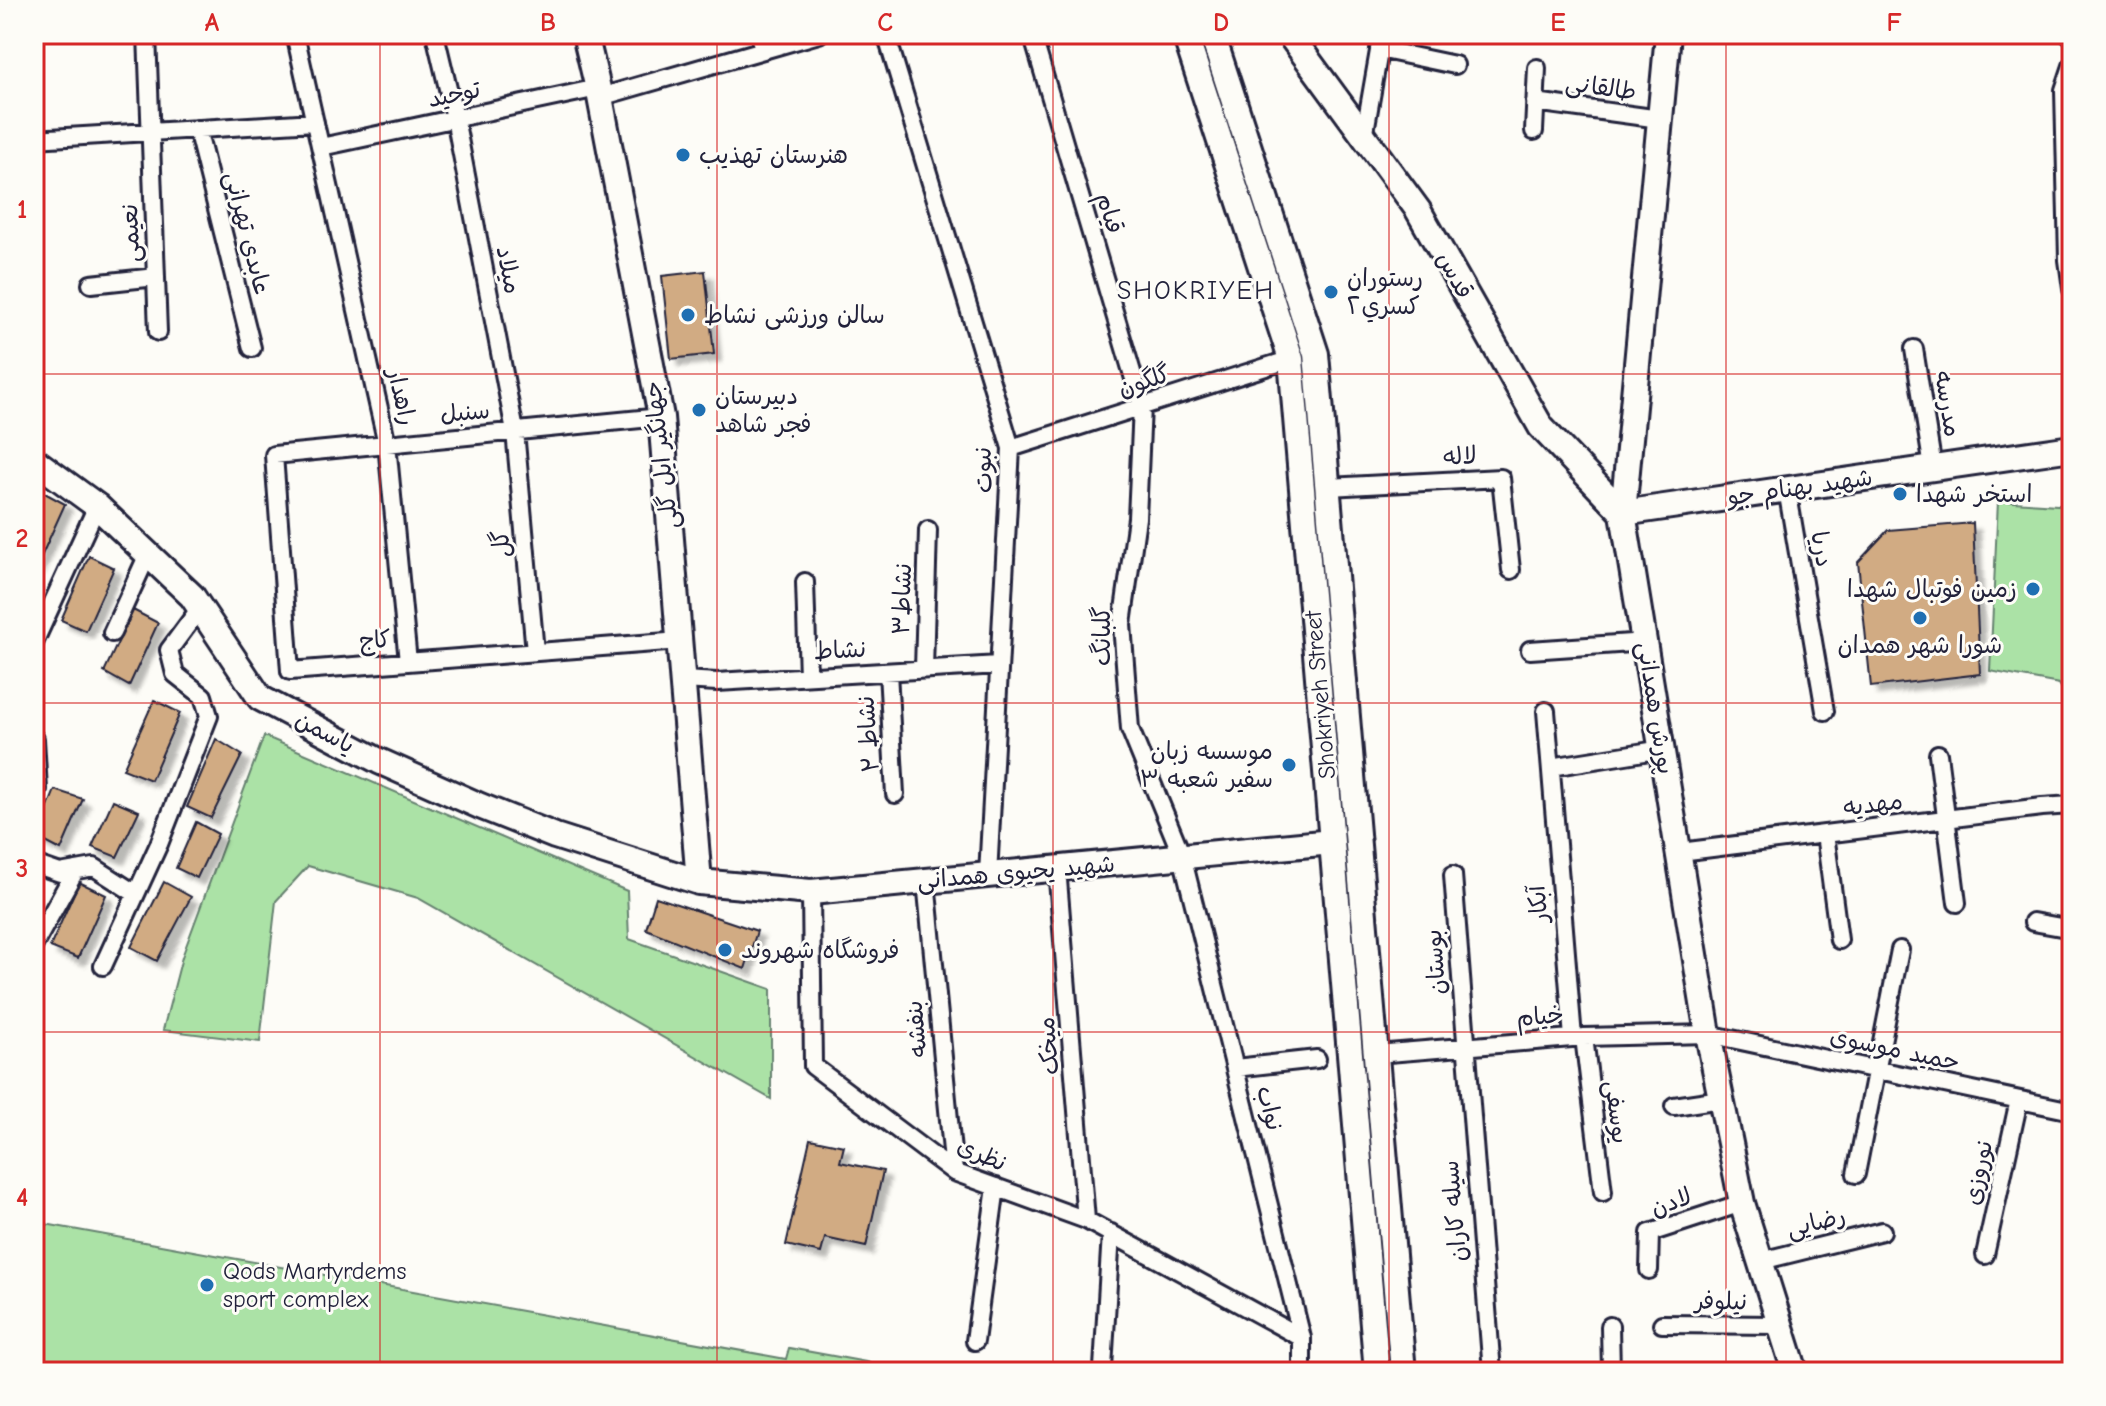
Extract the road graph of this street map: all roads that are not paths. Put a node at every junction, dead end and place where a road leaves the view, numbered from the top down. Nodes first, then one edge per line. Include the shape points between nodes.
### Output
1 (147, 34) edge
2 (295, 34) edge
3 (435, 34) edge
4 (585, 34) edge
5 (819, 34) edge
6 (886, 34) edge
7 (1032, 34) edge
8 (1185, 34) edge
9 (1212, 34) edge
10 (1289, 34) edge
11 (1668, 34) edge
12 (1381, 41) edge
13 (761, 42) edge
14 (1455, 65) dead end
15 (2072, 66) edge
16 (1537, 68) dead end
17 (599, 92) junction
18 (1535, 102) junction
19 (455, 118) junction
20 (1660, 119) junction
21 (34, 121) edge
22 (315, 122) junction
23 (197, 129) junction
24 (1534, 131) dead end
25 (151, 132) junction
26 (1364, 137) junction
27 (34, 139) edge
28 (321, 147) junction
29 (156, 277) junction
30 (91, 284) dead end
31 (2072, 289) edge
32 (158, 332) dead end
33 (252, 348) dead end
34 (1914, 349) dead end
35 (1291, 359) junction
36 (1142, 406) junction
37 (661, 417) junction
38 (515, 431) junction
39 (387, 444) junction
40 (1011, 448) junction
41 (2072, 448) edge
42 (274, 455) joint
43 (34, 460) edge
44 (1933, 468) junction
45 (1328, 487) junction
46 (1787, 489) junction
47 (97, 506) junction
48 (1623, 513) junction
49 (928, 530) dead end
50 (148, 554) junction
51 (1511, 570) dead end
52 (805, 582) dead end
53 (200, 608) junction
54 (112, 633) dead end
55 (680, 641) junction
56 (1646, 642) junction
57 (34, 643) edge
58 (1530, 650) dead end
59 (535, 652) junction
60 (408, 662) junction
61 (999, 665) junction
62 (924, 669) junction
63 (888, 672) junction
64 (808, 676) junction
65 (683, 680) junction
66 (1546, 711) dead end
67 (1825, 711) dead end
68 (35, 739) edge
69 (1663, 749) junction
70 (1938, 754) dead end
71 (1551, 767) junction
72 (895, 794) dead end
73 (2072, 805) edge
74 (34, 809) edge
75 (1945, 819) junction
76 (1825, 834) junction
77 (1332, 842) junction
78 (1680, 852) junction
79 (1182, 856) junction
80 (34, 864) edge
81 (1057, 868) junction
82 (75, 871) junction
83 (988, 875) junction
84 (1453, 875) dead end
85 (926, 881) junction
86 (699, 882) junction
87 (811, 892) junction
88 (136, 894) junction
89 (1957, 903) dead end
90 (2033, 922) dead end
91 (2072, 929) edge
92 (1839, 940) dead end
93 (34, 945) edge
94 (1900, 950) dead end
95 (103, 966) dead end
96 (1708, 1034) junction
97 (1578, 1037) junction
98 (1465, 1046) junction
99 (1376, 1054) junction
100 (1317, 1059) dead end
101 (1235, 1068) junction
102 (1876, 1070) junction
103 (1721, 1099) junction
104 (2019, 1100) junction
105 (1674, 1106) dead end
106 (2072, 1111) edge
107 (954, 1172) junction
108 (1856, 1174) dead end
109 (996, 1187) junction
110 (1603, 1192) dead end
111 (1742, 1203) junction
112 (1086, 1220) junction
113 (1882, 1231) dead end
114 (1111, 1233) junction
115 (1985, 1255) dead end
116 (1761, 1261) junction
117 (1649, 1270) dead end
118 (1662, 1324) dead end
119 (1780, 1325) junction
120 (1610, 1326) dead end
121 (1302, 1338) junction
122 (975, 1341) dead end
123 (1103, 1368) dead end
124 (1302, 1372) edge
125 (1377, 1372) edge
126 (1403, 1372) edge
127 (1492, 1372) edge
128 (1611, 1372) edge
129 (1795, 1372) edge

1 - 25 street, نعیمی
2 - 22 street, راهدار
3 - 19 street, میلاد
4 - 17 main road, جهانگیر ایل گلی
5 - 13 street, توحید
6 - 40 street, نبوت
7 - 36 street, قیام
8 - 35 main road, Shokriyeh Street
9 - 45 main road, Shokriyeh Street via 1316,354
10 - 26 main road, قدس
11 - 20 main road, پورش همدانی
12 - 14 street
12 - 26 street
13 - 17 street, توحید
15 - 31 street via 2064,90
16 - 18 street
17 - 19 street, توحید
17 - 37 main road, جهانگیر ایل گلی
18 - 20 street, طالقانی
18 - 24 street
19 - 28 street, توحید
19 - 38 street, میلاد
20 - 48 main road, پورش همدانی
21 - 27 street
22 - 23 street
22 - 28 street, راهدار
23 - 25 street
23 - 33 street, عابدی تهرانی
25 - 27 street
25 - 29 street, نعیمی
26 - 48 main road, قدس via 1418,210 1541,427
28 - 39 street, راهدار
29 - 30 street
29 - 32 street, نعیمی
34 - 44 street, مدرسه
35 - 36 street, گلگون
35 - 77 main road, Shokriyeh Street
36 - 40 street, گلگون
36 - 79 street, گلبانگ via 1137,518 1122,624 1130,729
37 - 38 street, سنبل
37 - 55 main road, جهانگیر ایل گلی
38 - 39 street, سنبل
38 - 59 street, گل
39 - 42 street, سنبل
39 - 60 street, راهدار
40 - 61 street, نبوت
41 - 44 main road, شهید بهنام جو
42 - 60 street, کاج via 290,671
43 - 47 main road, یاسمن
44 - 46 main road, شهید بهنام جو
45 - 51 street, لاله via 1501,478
45 - 99 main road, Shokriyeh Street
46 - 48 main road, شهید بهنام جو
46 - 67 street, دریا
47 - 50 main road, یاسمن
47 - 57 street
48 - 56 main road, پورش همدانی
49 - 62 street, نشاط۳
50 - 53 main road, یاسمن
50 - 54 street
52 - 64 street
53 - 86 main road, یاسمن via 260,698 379,761 480,806
53 - 88 street via 169,650 175,674 203,696 209,716
55 - 59 street, کاج
55 - 65 main road, جهانگیر ایل گلی
56 - 58 street
56 - 69 main road, پورش همدانی
59 - 60 street, کاج
61 - 62 street, نشاط
61 - 83 street, نبوت
62 - 63 street, نشاط
63 - 64 street, نشاط
63 - 72 street, نشاط ۲
64 - 65 street, نشاط
65 - 86 main road, جهانگیر ایل گلی
66 - 71 street, آبکار
68 - 74 street
69 - 71 street
69 - 78 main road, پورش همدانی
70 - 75 street
71 - 97 street, آبکار
73 - 75 street, مهدیه
75 - 76 street, مهدیه
75 - 89 street
76 - 78 street, مهدیه
76 - 92 street
77 - 79 main road, شهید یحیوی همدانی
77 - 125 main road, Shokriyeh Street
78 - 96 main road, پورش همدانی
79 - 81 main road, شهید یحیوی همدانی
79 - 101 street, نواب
80 - 82 street via 60,873
81 - 83 main road, شهید یحیوی همدانی
81 - 112 street, میخک
82 - 88 street via 94,867
82 - 93 street
83 - 85 main road, شهید یحیوی همدانی
84 - 98 street, بوستان
85 - 87 main road, شهید یحیوی همدانی
85 - 107 street, بنفشه
86 - 87 main road, شهید یحیوی همدانی
87 - 107 street, نظری via 813,1066
88 - 95 street
90 - 91 street
94 - 102 street
96 - 97 street, خیام
96 - 102 street, حمید موسوی
96 - 103 main road, پورش همدانی
97 - 98 street, خیام
97 - 110 street, یوسفی
98 - 99 street, خیام
98 - 127 street, سیله کاران
99 - 126 main road, Shokriyeh Street
100 - 101 street
101 - 121 street, نواب
102 - 104 street, حمید موسوی
102 - 108 street
103 - 105 street
103 - 111 main road, پورش همدانی
104 - 106 street, حمید موسوی
104 - 115 street, نوروزی
107 - 109 street, نظری
109 - 112 street, نظری
109 - 122 street
111 - 116 main road, پورش همدانی
111 - 117 street, لادن via 1650,1233
112 - 114 street, نظری
113 - 116 street, رضایی
114 - 121 street, نظری
114 - 123 street
116 - 119 main road, پورش همدانی
118 - 119 street, نیلوفر
119 - 129 main road, پورش همدانی
120 - 128 street
121 - 124 street, نواب

